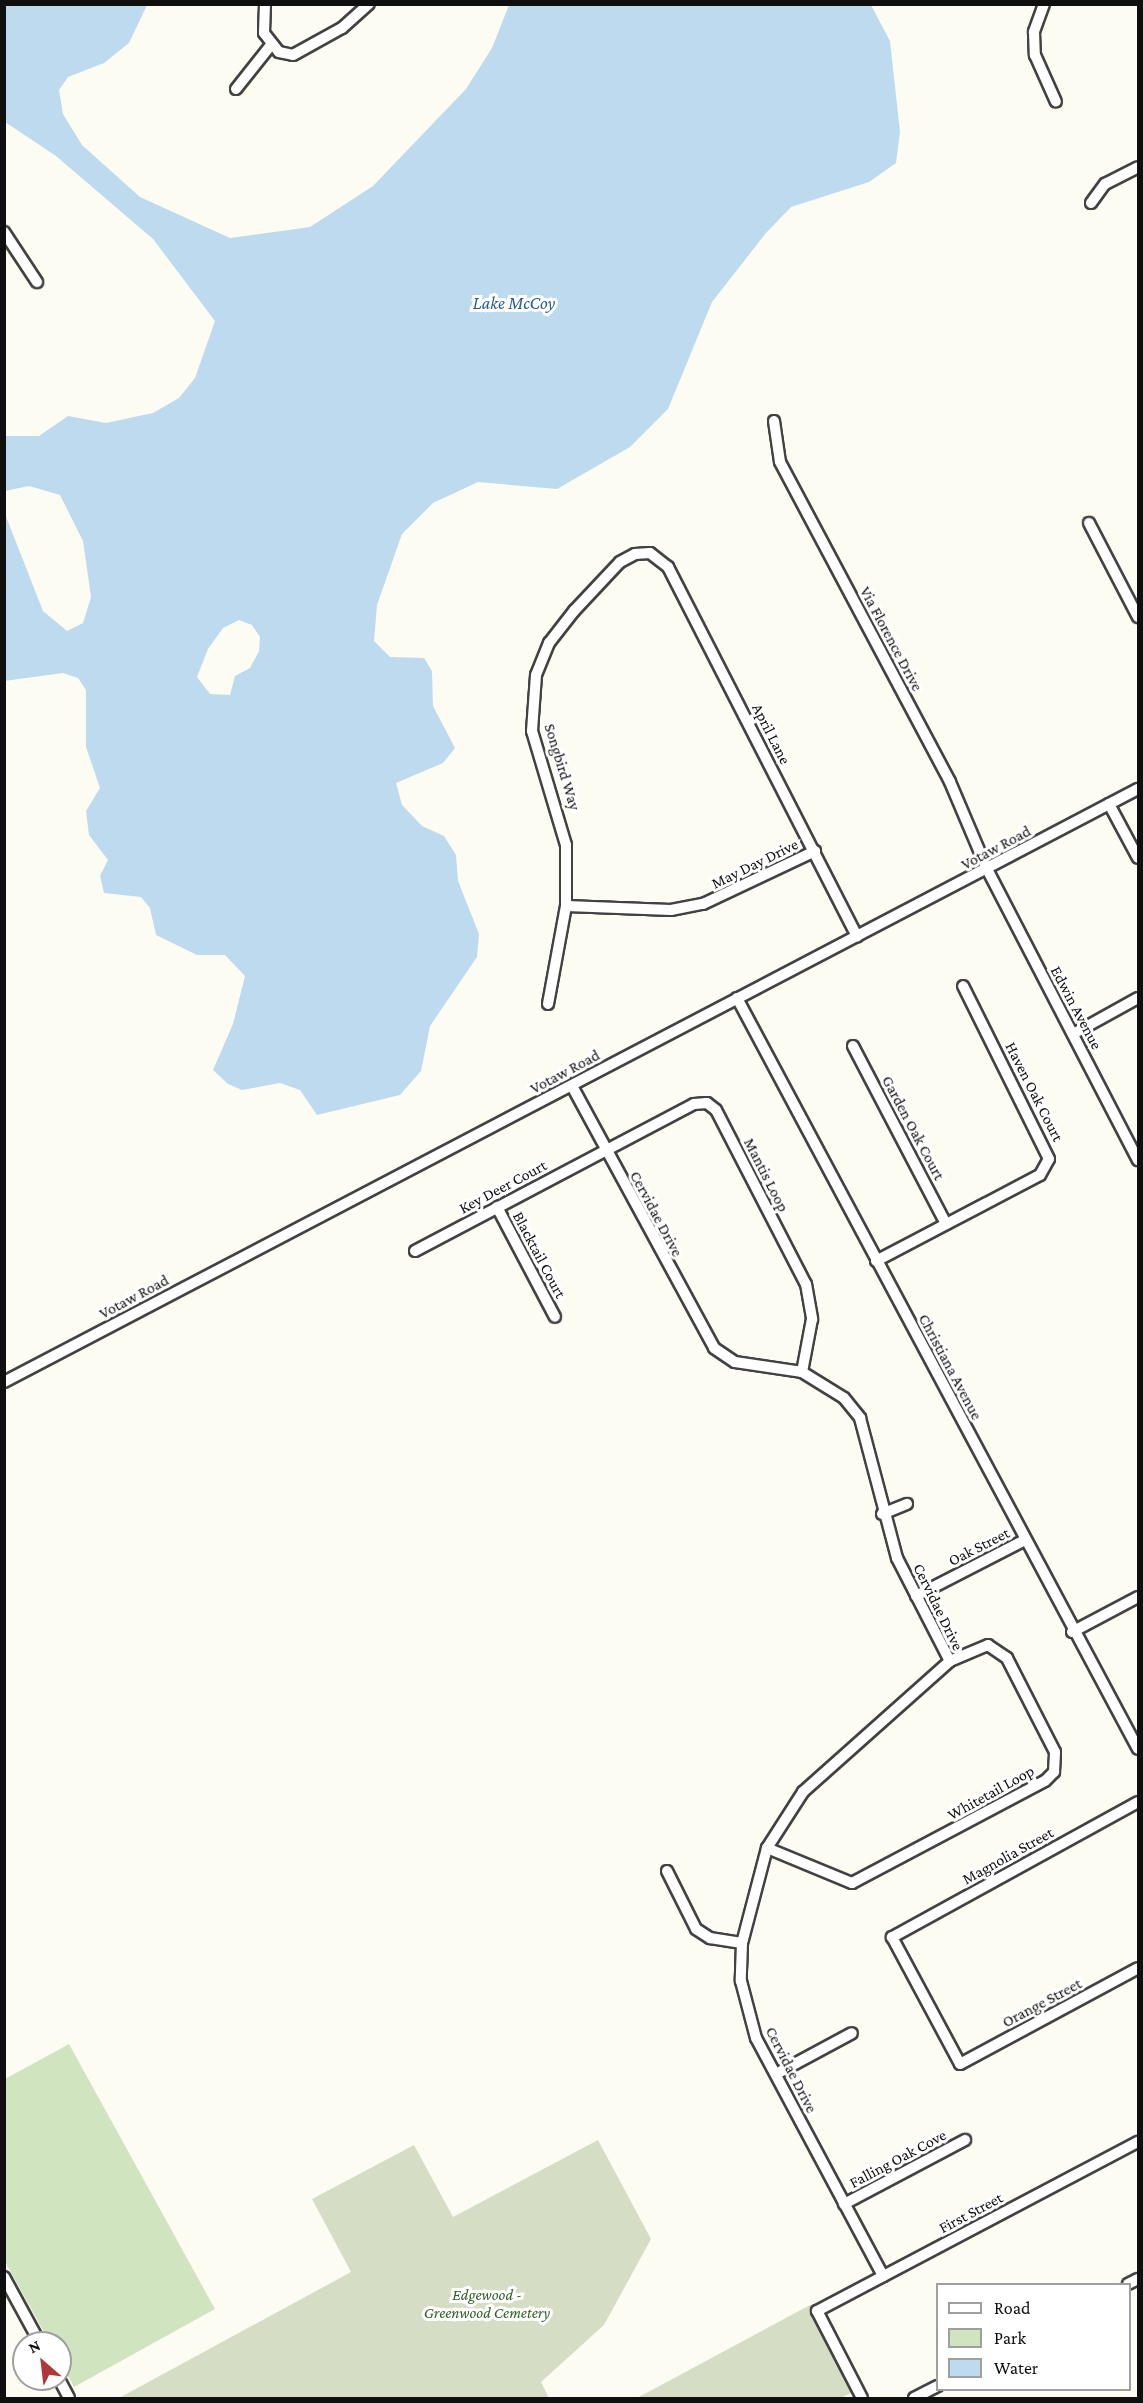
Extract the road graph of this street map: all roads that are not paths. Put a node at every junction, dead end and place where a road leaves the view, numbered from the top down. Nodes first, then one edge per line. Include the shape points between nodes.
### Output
1 (265, 4) edge
2 (369, 4) edge
3 (1044, 4) edge
4 (271, 45) junction
5 (236, 89) dead end
6 (1056, 102) dead end
7 (1138, 166) edge
8 (1091, 203) dead end
9 (4, 232) edge
10 (37, 282) dead end
11 (774, 421) dead end
12 (1089, 523) dead end
13 (650, 553) joint
14 (1138, 617) edge
15 (1138, 789) edge
16 (1109, 804) junction
17 (815, 851) junction
18 (1138, 858) edge
19 (987, 869) junction
20 (566, 906) junction
21 (857, 937) junction
22 (963, 986) dead end
23 (737, 998) junction
24 (1138, 998) edge
25 (548, 1004) dead end
26 (1073, 1034) junction
27 (853, 1046) dead end
28 (572, 1086) junction
29 (605, 1150) junction
30 (1138, 1160) edge
31 (497, 1207) junction
32 (946, 1224) junction
33 (415, 1251) dead end
34 (876, 1261) junction
35 (555, 1317) dead end
36 (802, 1372) junction
37 (4, 1382) edge
38 (907, 1504) dead end
39 (882, 1514) junction
40 (1025, 1540) junction
41 (916, 1596) junction
42 (1138, 1597) edge
43 (1072, 1632) junction
44 (950, 1661) junction
45 (1138, 1749) edge
46 (1138, 1802) edge
47 (767, 1848) junction
48 (667, 1871) dead end
49 (742, 1943) junction
50 (1138, 1968) edge
51 (852, 2033) dead end
52 (960, 2064) joint
53 (776, 2074) junction
54 (965, 2140) dead end
55 (1138, 2142) edge
56 (844, 2204) junction
57 (883, 2276) junction
58 (4, 2277) edge
59 (33, 2331) edge
60 (936, 2387) edge
61 (862, 2398) edge
62 (914, 2398) edge

1 - 4 street via 262,22
2 - 4 street via 342,28 293,55
3 - 6 street via 1034,32 1035,55
4 - 5 street
7 - 8 street via 1105,184
9 - 10 street
11 - 19 street, Via Florence Drive via 780,462 950,782
12 - 14 street
13 - 17 street, April Lane via 668,567
13 - 20 street, Songbird Way via 620,562 591,592 549,643 536,675 532,731 563,821
15 - 16 street, Votaw Road
16 - 18 street
16 - 19 street, Votaw Road
17 - 20 street, May Day Drive via 703,904 671,910
17 - 21 street, April Lane
19 - 21 street, Votaw Road
19 - 26 street, Edwin Avenue
20 - 25 street, Songbird Way
21 - 23 street, Votaw Road
22 - 32 street, Haven Oak Court via 1049,1159 1040,1175
23 - 28 street, Votaw Road
23 - 34 street, Christiana Avenue
24 - 26 street
26 - 30 street, Edwin Avenue
27 - 32 street, Garden Oak Court
28 - 29 street, Cervidae Drive
28 - 37 street, Votaw Road
29 - 31 street, Key Deer Court
29 - 36 street, Cervidae Drive via 714,1348 735,1362
29 - 36 street, Mantis Loop via 694,1104 706,1102 716,1110 806,1284 812,1319
31 - 33 street, Key Deer Court
31 - 35 street, Blacktail Court
32 - 34 street, Haven Oak Court
34 - 40 street, Christiana Avenue
36 - 39 street, Cervidae Drive via 844,1398 860,1418
38 - 39 street
39 - 41 street, Cervidae Drive
40 - 41 street, Oak Street
40 - 43 street, Christiana Avenue
41 - 44 street, Cervidae Drive
42 - 43 street
43 - 45 street, Christiana Avenue
44 - 47 street, Cervidae Drive via 803,1792
44 - 47 street, Whitetail Loop via 988,1646 1007,1658 1055,1752 1054,1772 1046,1781 852,1883
46 - 52 street, Magnolia Street via 892,1937
47 - 49 street, Cervidae Drive
48 - 49 street via 696,1929 710,1938
49 - 53 street, Cervidae Drive via 746,2006
50 - 52 street, Orange Street
51 - 53 street
53 - 56 street, Cervidae Drive
54 - 56 street, Falling Oak Cove
55 - 57 street, First Street
56 - 57 street, Cervidae Drive
57 - 61 street, First Street via 817,2311
58 - 59 street
60 - 62 street

